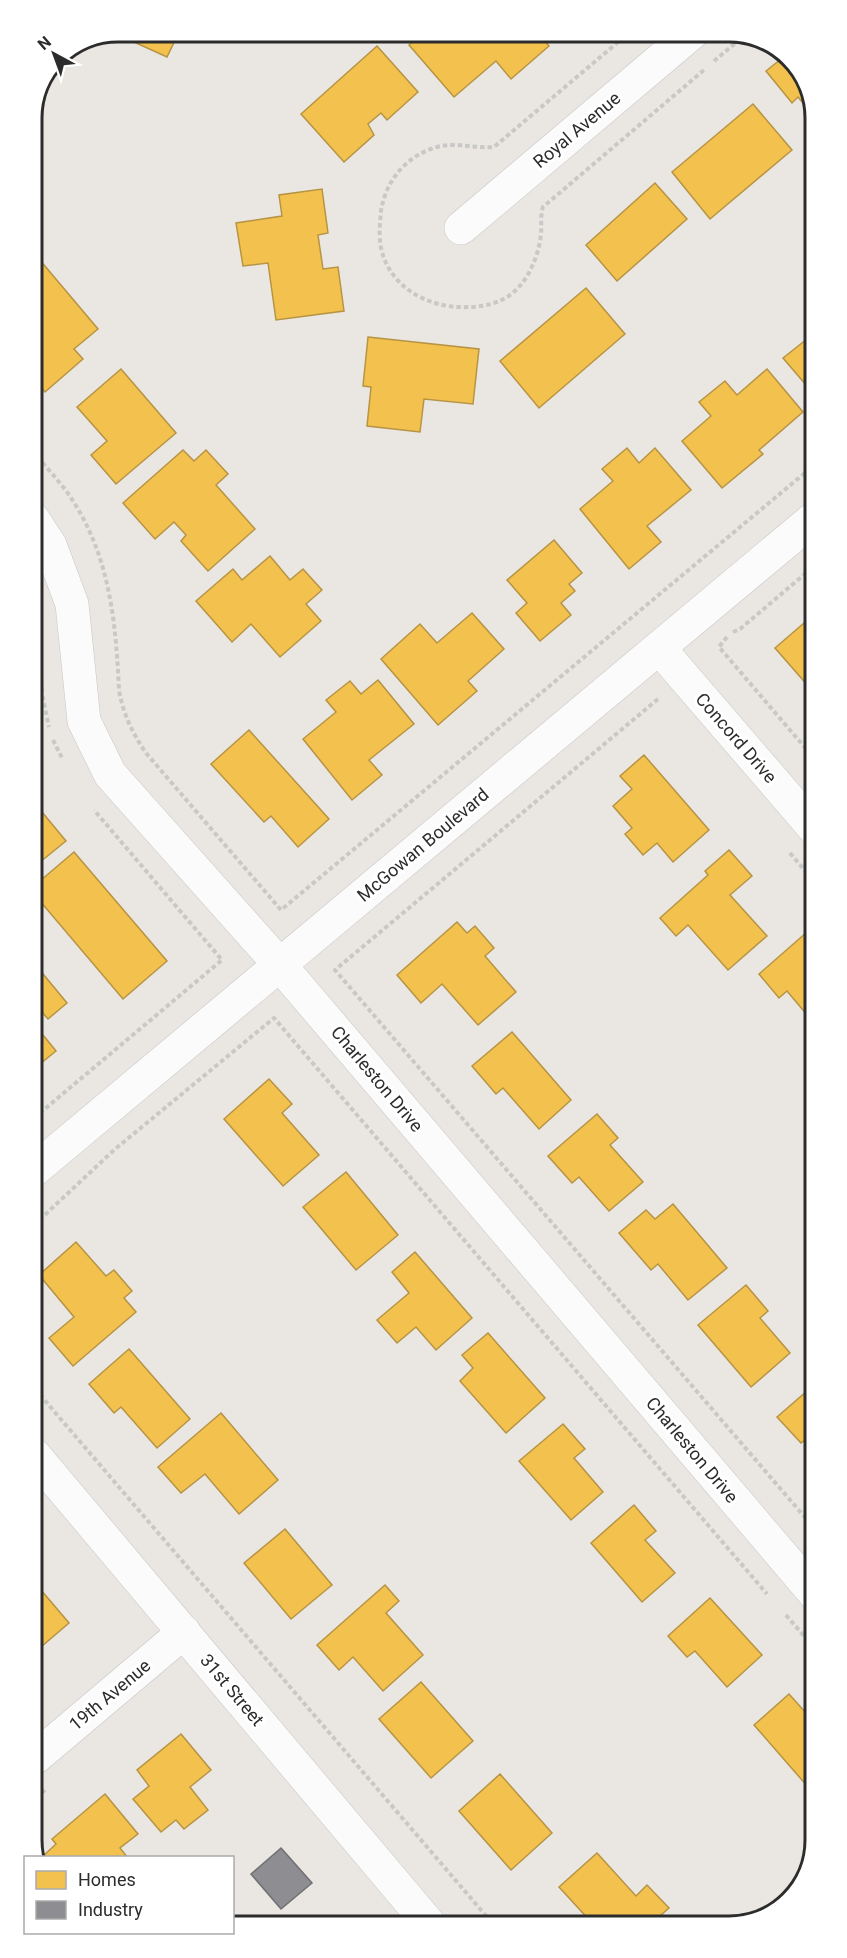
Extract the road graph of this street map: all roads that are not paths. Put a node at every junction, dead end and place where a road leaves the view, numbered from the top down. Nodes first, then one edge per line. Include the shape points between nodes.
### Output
1 (681, 42) edge
2 (461, 228) dead end
3 (805, 526) edge
4 (42, 533) edge
5 (659, 648) junction
6 (805, 818) edge
7 (279, 964) junction
8 (42, 1163) edge
9 (42, 1464) edge
10 (805, 1582) edge
11 (184, 1632) junction
12 (42, 1752) edge
13 (422, 1916) edge

1 - 2 street, Royal Avenue
3 - 5 street, McGowan Boulevard
4 - 7 street, Charleston Drive via 72,604 84,721 110,774
5 - 6 street, Concord Drive
5 - 7 street, McGowan Boulevard
7 - 8 street, McGowan Boulevard
7 - 10 street, Charleston Drive
9 - 11 street, 31st Street
11 - 12 street, 19th Avenue
11 - 13 street, 31st Street

